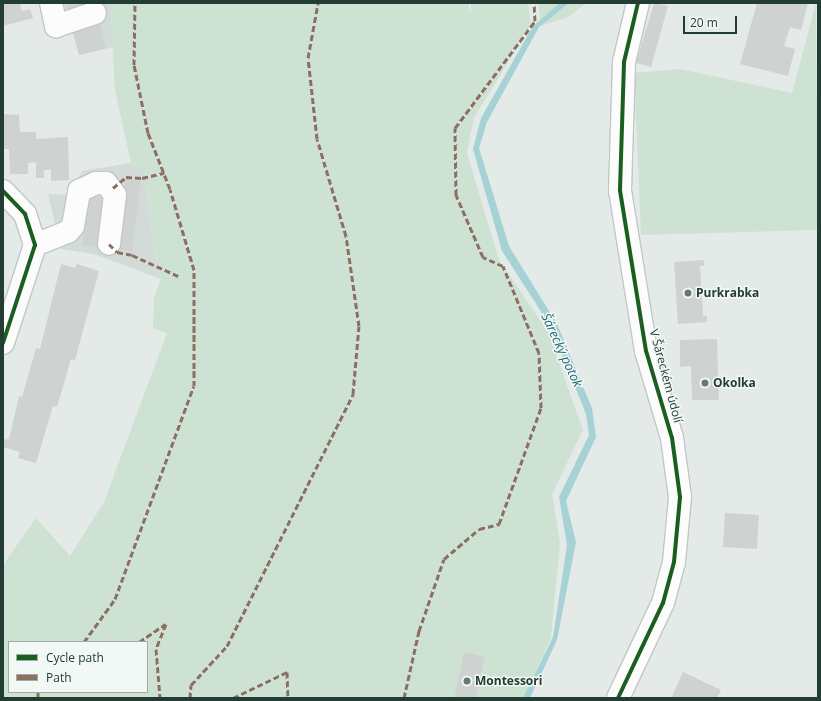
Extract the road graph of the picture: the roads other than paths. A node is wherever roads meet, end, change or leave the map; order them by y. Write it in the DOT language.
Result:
graph roads {
  1 [pos="50,3"];
  2 [pos="638,3"];
  3 [pos="95,13"];
  4 [pos="3,191"];
  5 [pos="109,244"];
  6 [pos="35,245"];
  7 [pos="3,343"];
  8 [pos="618,698"];
  1 -- 3 [label="street"];
  2 -- 8 [label="street, V Šáreckém údolí"];
  4 -- 6 [label="street"];
  5 -- 6 [label="street"];
  6 -- 7 [label="street"];
}
